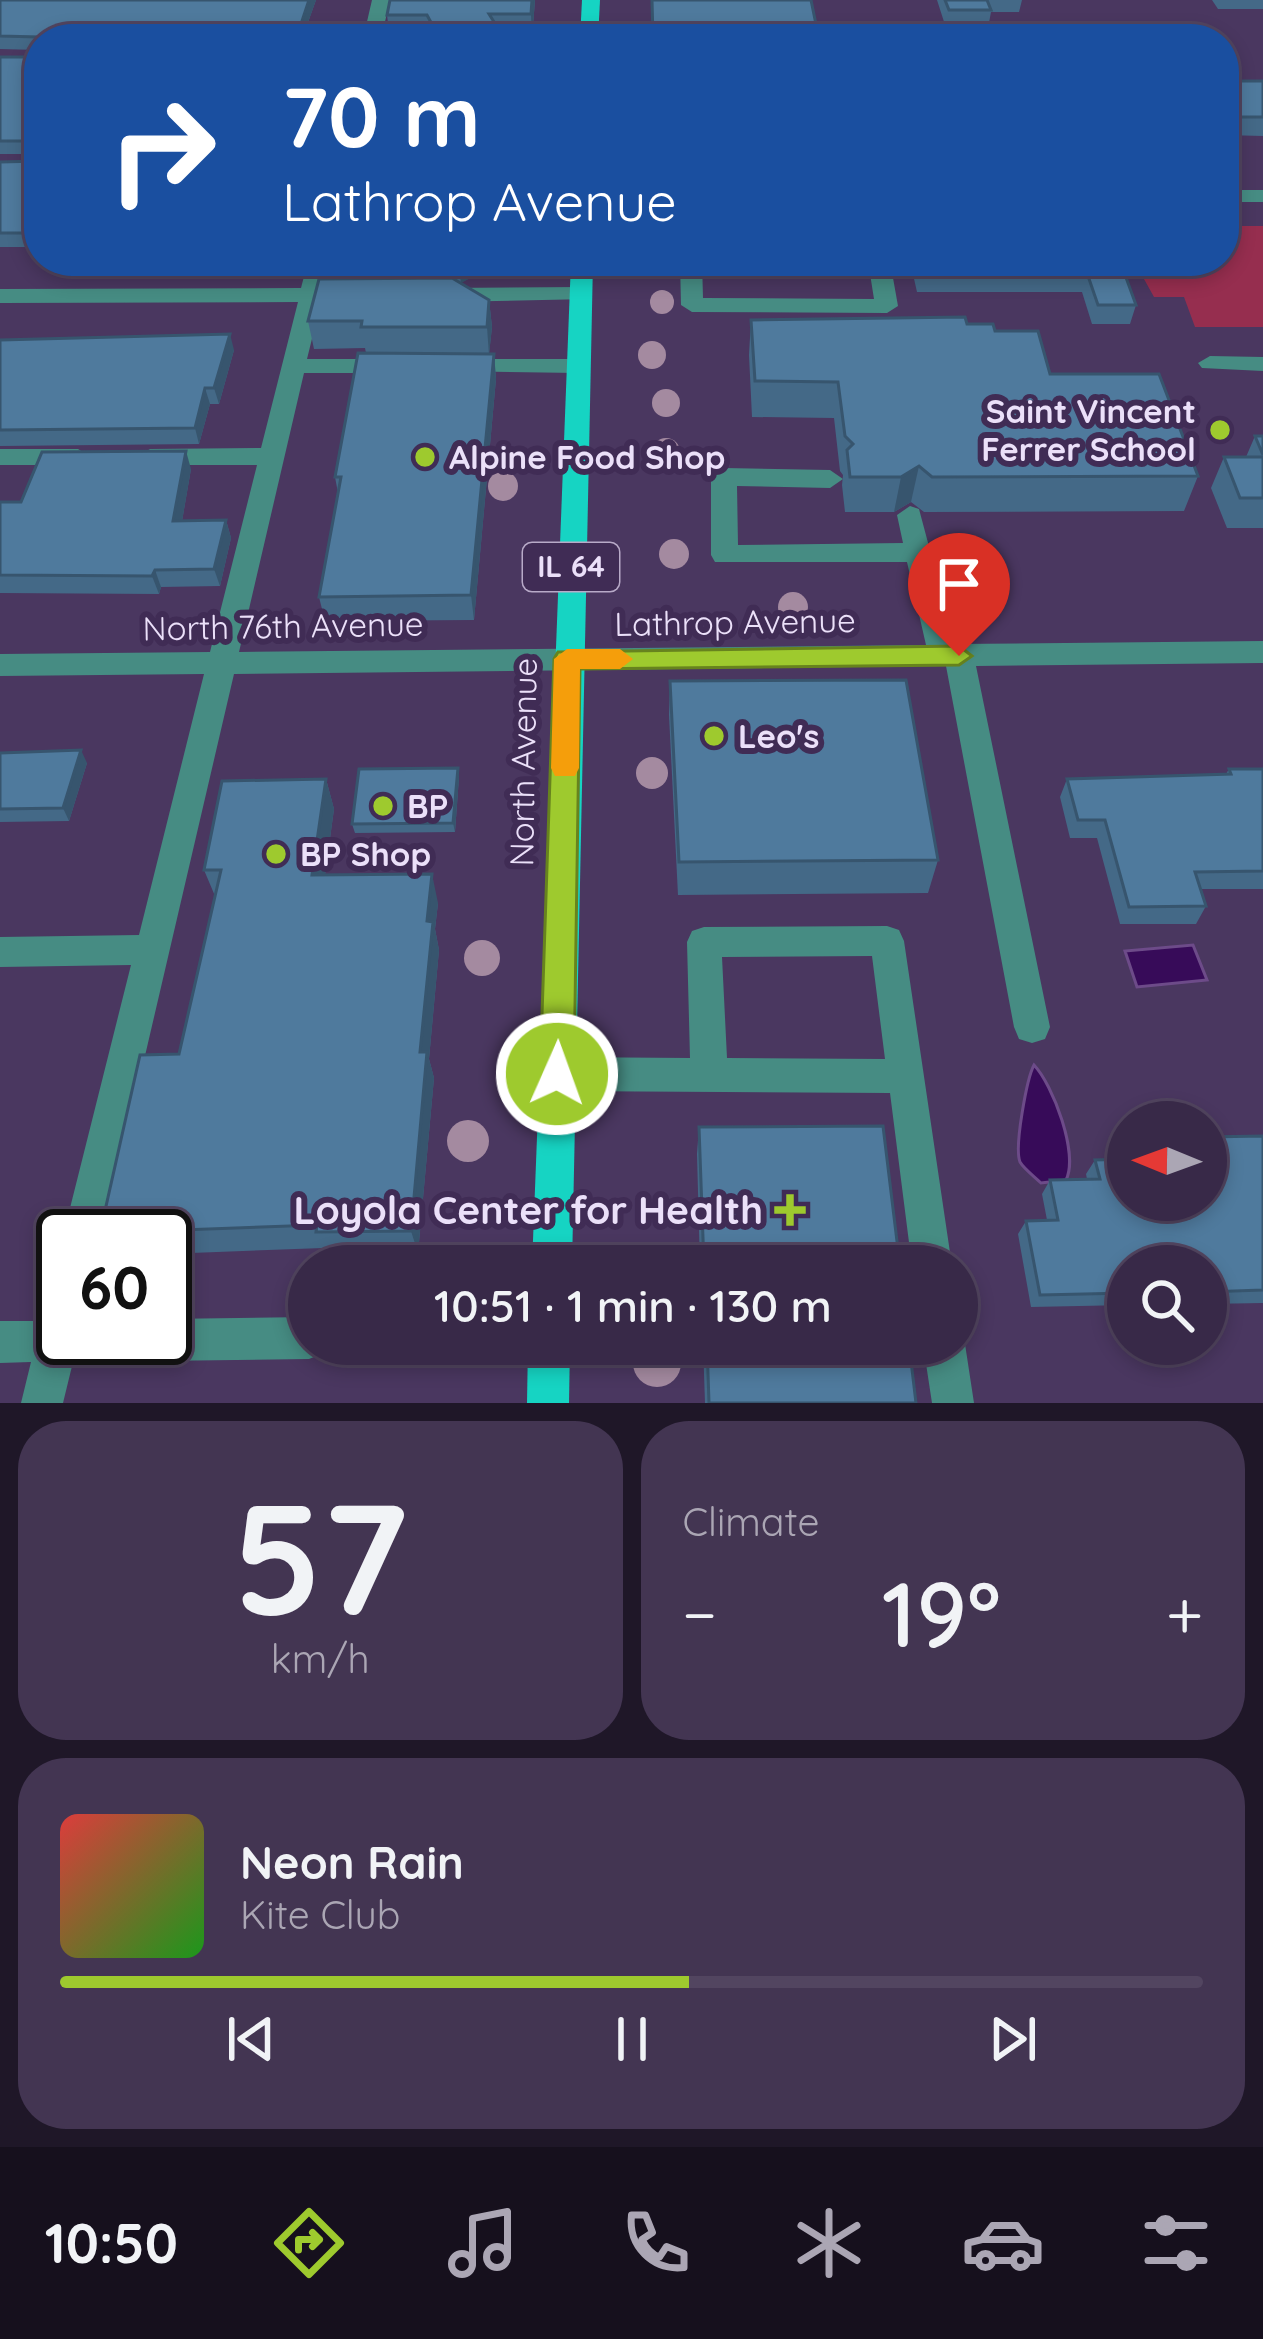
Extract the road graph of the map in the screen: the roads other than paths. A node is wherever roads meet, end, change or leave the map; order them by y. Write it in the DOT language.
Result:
graph roads {
  1 [pos="316,276"];
  2 [pos="582,276"];
  3 [pos="691,276"];
  4 [pos="882,276"];
  5 [pos="581,294"];
  6 [pos="312,295"];
  7 [pos="358,295"];
  8 [pos="426,295"];
  9 [pos="0,296"];
  10 [pos="1210,363"];
  11 [pos="1263,364"];
  12 [pos="578,366"];
  13 [pos="294,367"];
  14 [pos="271,456"];
  15 [pos="0,458"];
  16 [pos="830,479"];
  17 [pos="910,514"];
  18 [pos="919,552"];
  19 [pos="1263,652"];
  20 [pos="951,656"];
  21 [pos="567,659"];
  22 [pos="221,663"];
  23 [pos="0,665"];
  24 [pos="152,950"];
  25 [pos="0,952"];
  26 [pos="1032,1027"];
  27 [pos="557,1074"];
  28 [pos="709,1075"];
  29 [pos="904,1076"];
  30 [pos="90,1209"];
  31 [pos="553,1245"];
  32 [pos="929,1245"];
  33 [pos="36,1334"];
  34 [pos="192,1334"];
  35 [pos="288,1337"];
  36 [pos="0,1342"];
  37 [pos="51,1365"];
  38 [pos="549,1365"];
  39 [pos="947,1365"];
  40 [pos="42,1403"];
  41 [pos="548,1403"];
  42 [pos="953,1403"];
  1 -- 6 [label="street"];
  2 -- 5 [label="main road, North Avenue / IL 64"];
  3 -- 4 [label="street"];
  5 -- 8 [label="street"];
  5 -- 12 [label="main road, North Avenue / IL 64"];
  6 -- 7 [label="street"];
  6 -- 9 [label="street"];
  6 -- 13 [label="street"];
  10 -- 11 [label="street"];
  12 -- 13 [label="street"];
  12 -- 21 [label="main road, North Avenue / IL 64"];
  13 -- 14 [label="street"];
  14 -- 15 [label="street"];
  14 -- 22 [label="street"];
  16 -- 18 [label="street"];
  17 -- 18 [label="street"];
  18 -- 20 [label="street"];
  19 -- 20 [label="street, Lathrop Avenue"];
  20 -- 21 [label="street, Lathrop Avenue"];
  20 -- 26 [label="street"];
  21 -- 22 [label="street, North 76th Avenue"];
  21 -- 27 [label="main road, North Avenue / IL 64"];
  22 -- 23 [label="street, North 76th Avenue"];
  22 -- 24 [label="street"];
  24 -- 25 [label="street"];
  24 -- 30 [label="street"];
  27 -- 28 [label="street"];
  27 -- 31 [label="main road, North Avenue / IL 64"];
  28 -- 29 [label="street"];
  28 -- 29 [label="street"];
  29 -- 32 [label="street"];
  33 -- 36 [label="street"];
  34 -- 35 [label="street"];
  37 -- 40 [label="street"];
  38 -- 41 [label="main road"];
  39 -- 42 [label="street"];
}
